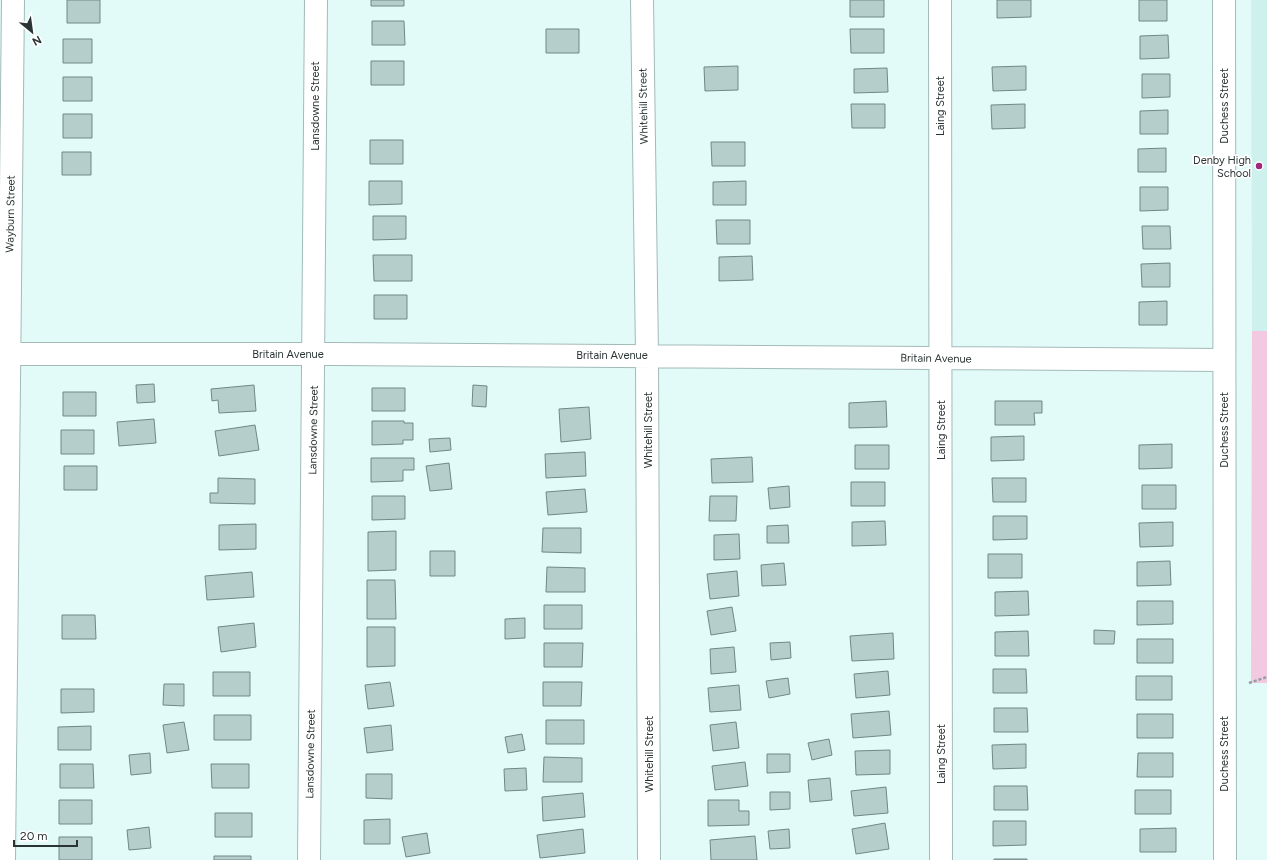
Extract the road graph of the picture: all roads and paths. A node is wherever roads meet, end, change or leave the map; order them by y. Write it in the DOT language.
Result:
graph roads {
  1 [pos="13,0"];
  2 [pos="316,0"];
  3 [pos="642,0"];
  4 [pos="940,0"];
  5 [pos="1224,0"];
  6 [pos="5,354"];
  7 [pos="314,354"];
  8 [pos="647,355"];
  9 [pos="940,358"];
  10 [pos="1224,360"];
  11 [pos="1267,677"];
  12 [pos="1249,684"];
  13 [pos="4,860"];
  14 [pos="309,860"];
  15 [pos="649,860"];
  16 [pos="941,860"];
  17 [pos="1225,860"];
  1 -- 6 [label="street, Wayburn Street"];
  2 -- 7 [label="street, Lansdowne Street"];
  3 -- 8 [label="street, Whitehill Street"];
  4 -- 9 [label="street, Laing Street"];
  5 -- 10 [label="street, Duchess Street"];
  6 -- 7 [label="street, Britain Avenue"];
  6 -- 13 [label="street, Wayburn Street"];
  7 -- 8 [label="street, Britain Avenue"];
  7 -- 14 [label="street, Lansdowne Street"];
  8 -- 9 [label="street, Britain Avenue"];
  8 -- 15 [label="street, Whitehill Street"];
  9 -- 10 [label="street, Britain Avenue"];
  9 -- 16 [label="street, Laing Street"];
  10 -- 17 [label="street, Duchess Street"];
  11 -- 12 [label="path"];
}
